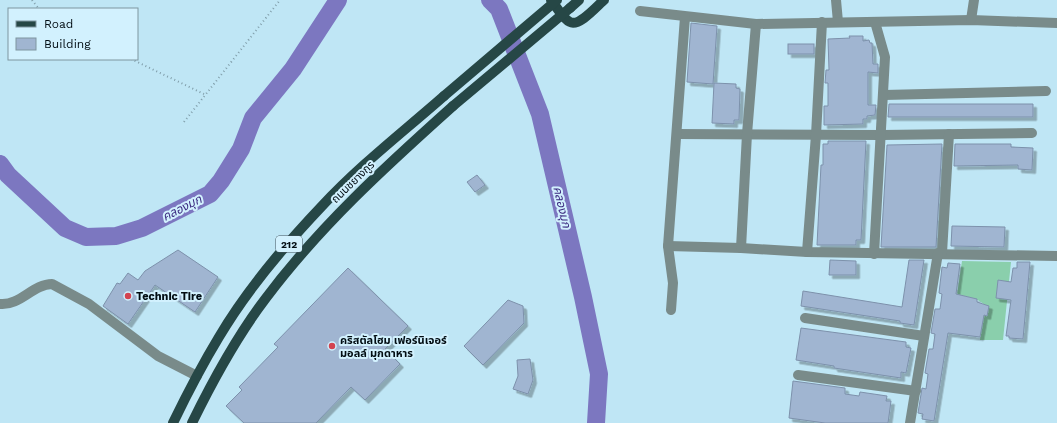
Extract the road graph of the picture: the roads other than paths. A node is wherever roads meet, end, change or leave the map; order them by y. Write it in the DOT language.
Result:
graph roads {
  1 [pos="552,0"];
  2 [pos="557,0"];
  3 [pos="579,0"];
  4 [pos="604,0"];
  5 [pos="836,0"];
  6 [pos="974,0"];
  7 [pos="640,11"];
  8 [pos="684,17"];
  9 [pos="971,20"];
  10 [pos="822,22"];
  11 [pos="838,22"];
  12 [pos="875,22"];
  13 [pos="1057,23"];
  14 [pos="756,24"];
  15 [pos="1046,91"];
  16 [pos="884,95"];
  17 [pos="1032,133"];
  18 [pos="677,134"];
  19 [pos="747,134"];
  20 [pos="949,134"];
  21 [pos="882,135"];
  22 [pos="816,136"];
  23 [pos="668,246"];
  24 [pos="741,248"];
  25 [pos="807,252"];
  26 [pos="940,253"];
  27 [pos="874,254"];
  28 [pos="1057,256"];
  29 [pos="0,304"];
  30 [pos="671,310"];
  31 [pos="805,318"];
  32 [pos="924,336"];
  33 [pos="798,375"];
  34 [pos="197,376"];
  35 [pos="916,391"];
  36 [pos="173,423"];
  37 [pos="192,423"];
  38 [pos="910,423"];
  1 -- 4 [label="main road"];
  2 -- 34 [label="main road, ถนนชยางกูร / 212, bridge"];
  3 -- 37 [label="main road, ถนนชยางกูร / 212, bridge"];
  5 -- 11 [label="street"];
  6 -- 9 [label="street"];
  7 -- 8 [label="street"];
  8 -- 14 [label="street"];
  8 -- 18 [label="street"];
  9 -- 12 [label="street"];
  9 -- 13 [label="street"];
  10 -- 11 [label="street"];
  10 -- 14 [label="street"];
  10 -- 22 [label="street"];
  11 -- 12 [label="street"];
  12 -- 16 [label="street"];
  14 -- 19 [label="street"];
  15 -- 16 [label="street"];
  16 -- 21 [label="street"];
  17 -- 20 [label="street"];
  18 -- 19 [label="street"];
  18 -- 23 [label="street"];
  19 -- 22 [label="street"];
  19 -- 24 [label="street"];
  20 -- 21 [label="street"];
  20 -- 26 [label="street"];
  21 -- 22 [label="street"];
  21 -- 27 [label="street"];
  22 -- 25 [label="street"];
  23 -- 24 [label="street"];
  23 -- 30 [label="street"];
  24 -- 25 [label="street"];
  25 -- 27 [label="street"];
  26 -- 27 [label="street"];
  26 -- 28 [label="street"];
  26 -- 32 [label="street"];
  29 -- 34 [label="street"];
  31 -- 32 [label="street"];
  32 -- 35 [label="street"];
  33 -- 35 [label="street"];
  34 -- 36 [label="main road, ถนนชยางกูร / 212"];
  35 -- 38 [label="street"];
}
